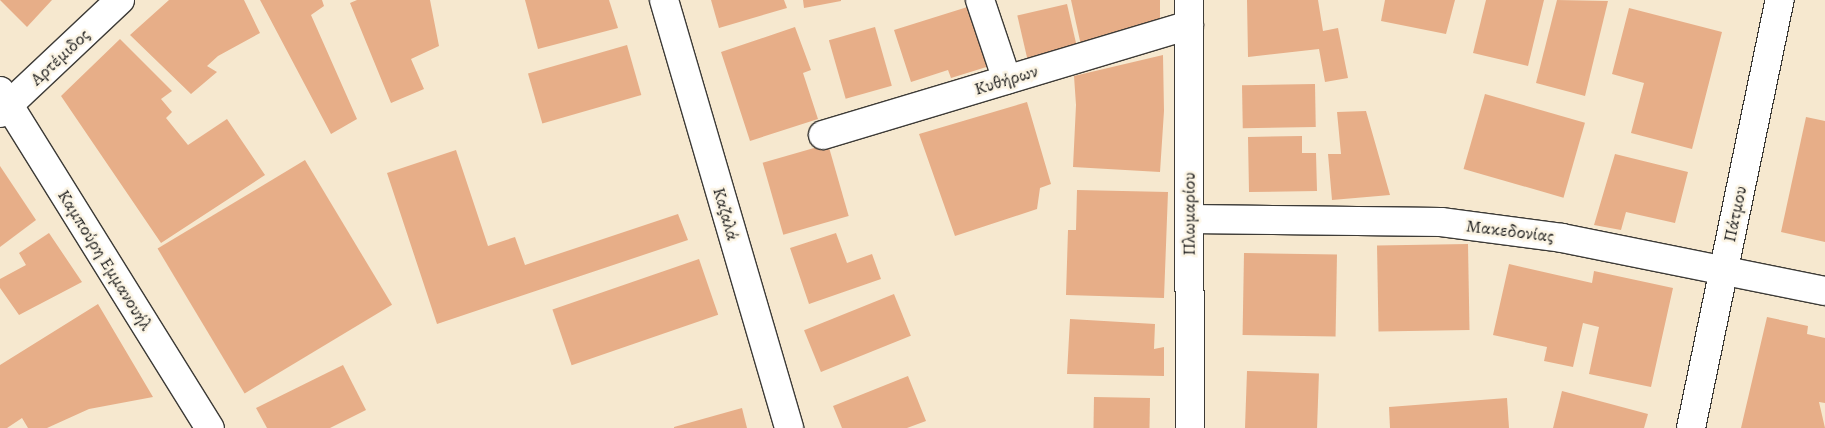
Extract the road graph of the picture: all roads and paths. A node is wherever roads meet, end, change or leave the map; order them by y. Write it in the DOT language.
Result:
graph roads {
  1 [pos="120,0"];
  2 [pos="664,0"];
  3 [pos="980,0"];
  4 [pos="1780,0"];
  5 [pos="1189,13"];
  6 [pos="1007,80"];
  7 [pos="3,103"];
  8 [pos="822,135"];
  9 [pos="1189,219"];
  10 [pos="1724,270"];
  11 [pos="1825,291"];
  12 [pos="210,428"];
  13 [pos="789,428"];
  14 [pos="1190,428"];
  15 [pos="1691,428"];
  1 -- 7 [label="street, Αρτέμιδος"];
  2 -- 13 [label="street, Καζαλά"];
  3 -- 6 [label="street"];
  4 -- 10 [label="street, Πάτμου"];
  5 -- 6 [label="street, Κυθήρων"];
  5 -- 9 [label="street, Πλωμαρίου"];
  6 -- 8 [label="street, Κυθήρων"];
  7 -- 12 [label="street, Καμπούρη Εμμανουήλ"];
  9 -- 10 [label="street, Μακεδονίας"];
  9 -- 14 [label="street, Πλωμαρίου"];
  10 -- 11 [label="street, Μακεδονίας"];
  10 -- 15 [label="street, Πάτμου"];
}
